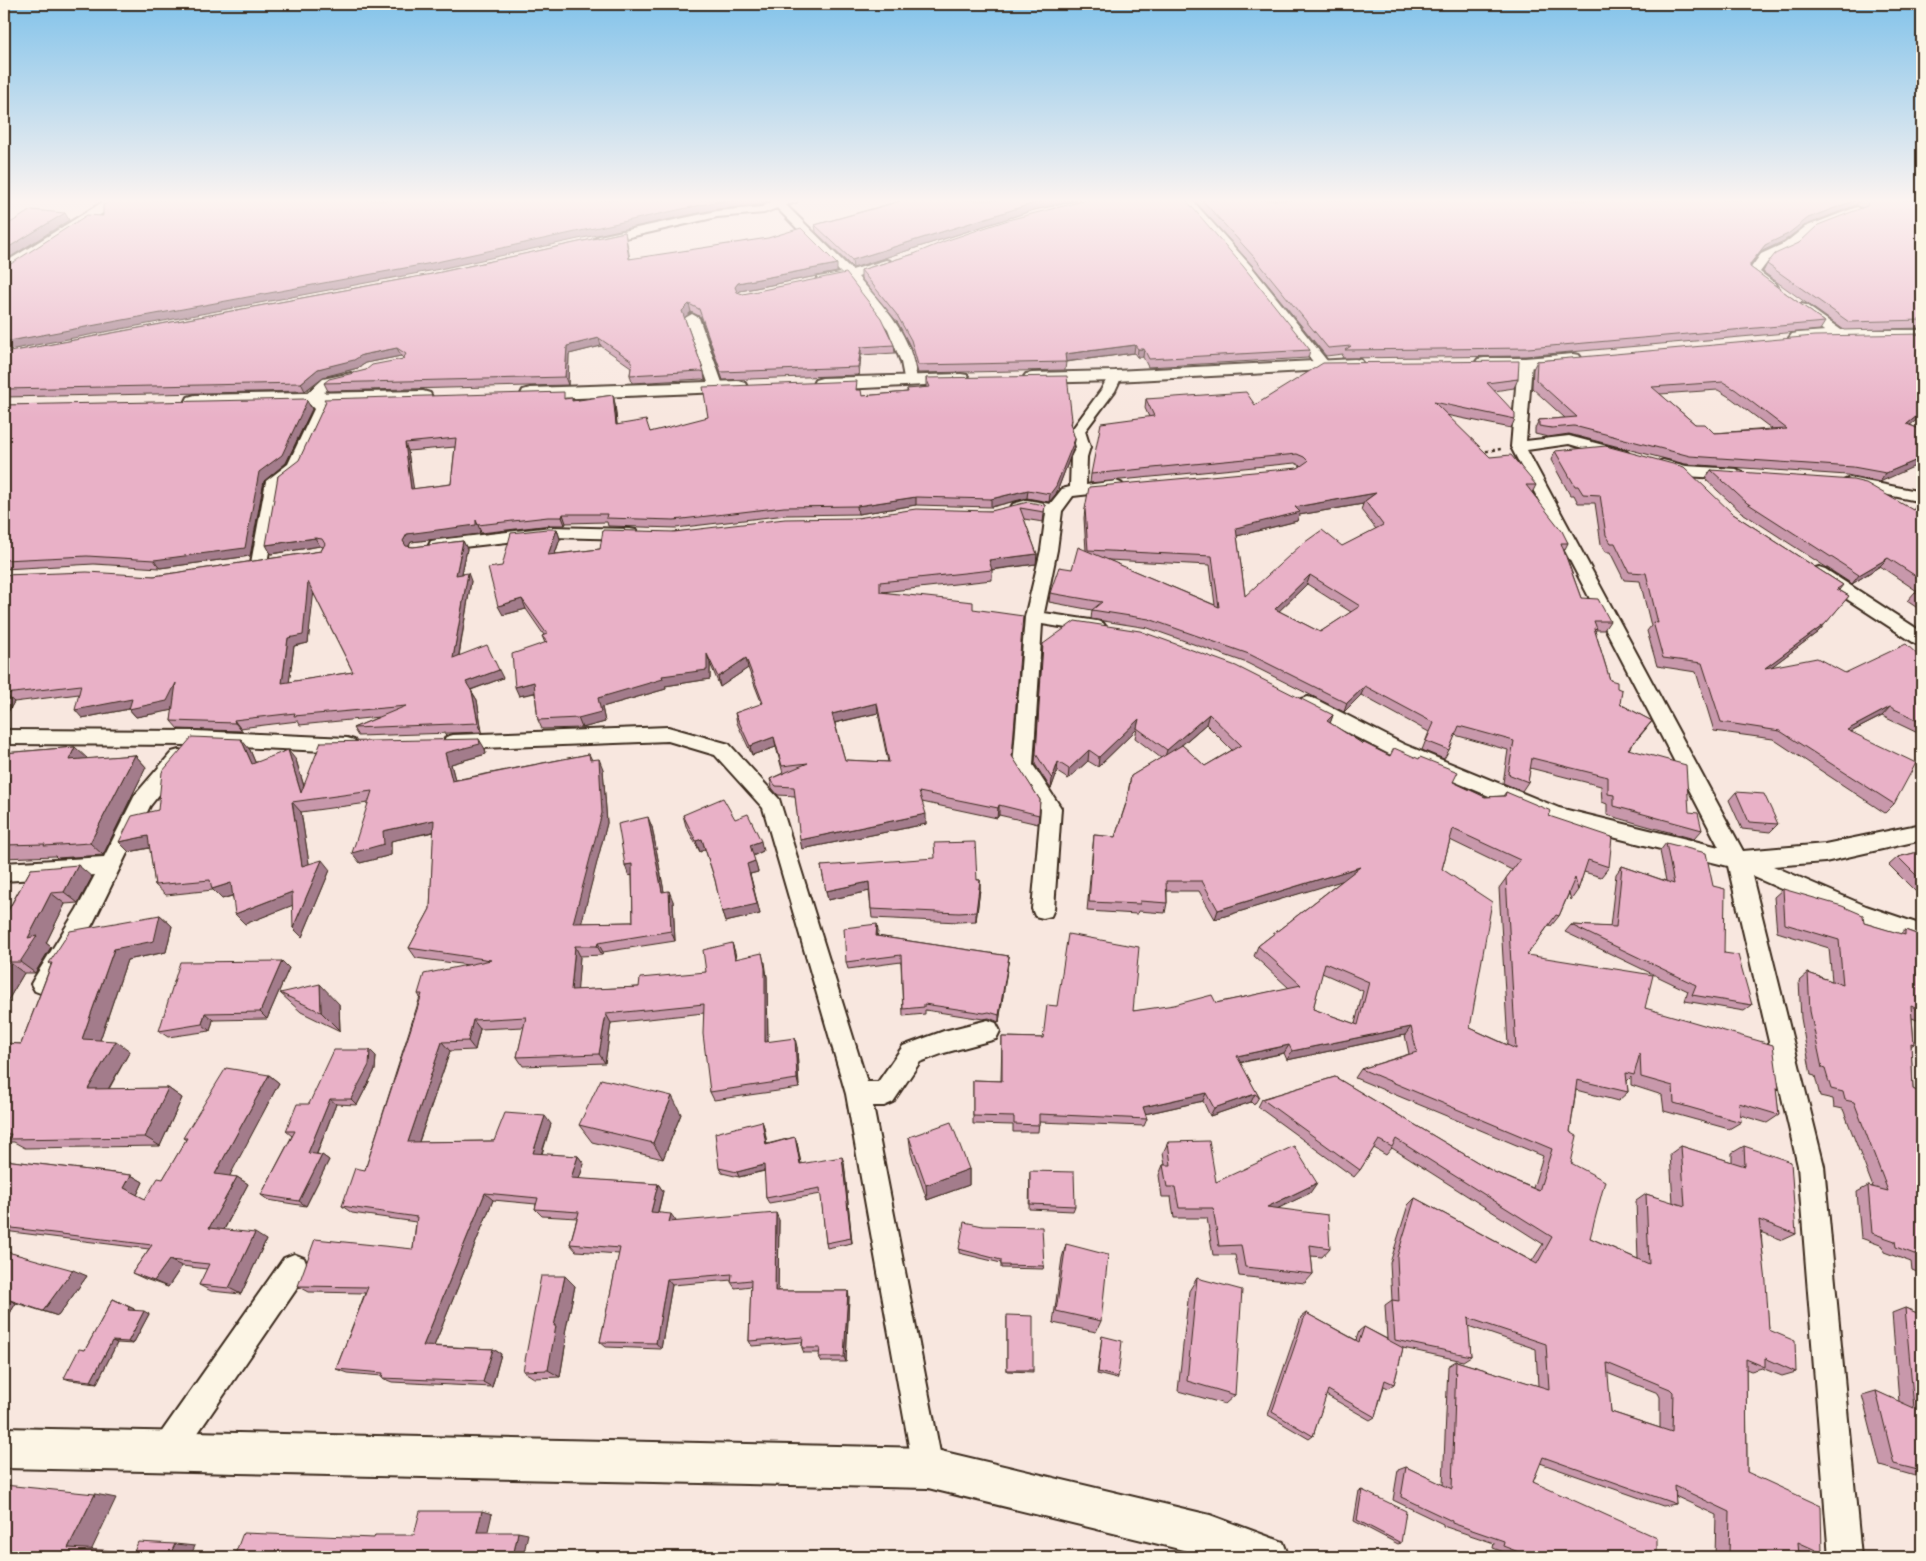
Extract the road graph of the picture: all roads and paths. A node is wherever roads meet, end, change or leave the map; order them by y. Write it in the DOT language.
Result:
graph roads {
  1 [pos="848,273"];
  2 [pos="857,273"];
  3 [pos="1250,273"];
  4 [pos="1753,273"];
  5 [pos="850,275"];
  6 [pos="812,281"];
  7 [pos="692,318"];
  8 [pos="1840,335"];
  9 [pos="1922,335"];
  10 [pos="1780,340"];
  11 [pos="1594,357"];
  12 [pos="1525,363"];
  13 [pos="1371,364"];
  14 [pos="1468,364"];
  15 [pos="1323,365"];
  16 [pos="364,373"];
  17 [pos="1115,376"];
  18 [pos="1018,378"];
  19 [pos="978,379"];
  20 [pos="910,380"];
  21 [pos="804,385"];
  22 [pos="756,386"];
  23 [pos="718,388"];
  24 [pos="512,395"];
  25 [pos="445,396"];
  26 [pos="311,398"];
  27 [pos="174,402"];
  28 [pos="1518,447"];
  29 [pos="1478,452"];
  30 [pos="1632,457"];
  31 [pos="1650,462"];
  32 [pos="1686,471"];
  33 [pos="1754,475"];
  34 [pos="1838,482"];
  35 [pos="1128,485"];
  36 [pos="1078,490"];
  37 [pos="1706,491"];
  38 [pos="1922,497"];
  39 [pos="1054,510"];
  40 [pos="1000,512"];
  41 [pos="647,534"];
  42 [pos="417,548"];
  43 [pos="276,560"];
  44 [pos="259,563"];
  45 [pos="1806,564"];
  46 [pos="240,565"];
  47 [pos="1034,618"];
  48 [pos="1112,630"];
  49 [pos="1922,640"];
  50 [pos="1290,695"];
  51 [pos="4,736"];
  52 [pos="195,738"];
  53 [pos="429,743"];
  54 [pos="370,744"];
  55 [pos="1922,832"];
  56 [pos="1737,860"];
  57 [pos="110,865"];
  58 [pos="4,872"];
  59 [pos="1043,909"];
  60 [pos="1922,935"];
  61 [pos="43,984"];
  62 [pos="988,1031"];
  63 [pos="858,1094"];
  64 [pos="294,1268"];
  65 [pos="4,1448"];
  66 [pos="167,1451"];
  67 [pos="928,1468"];
  68 [pos="1268,1557"];
  69 [pos="1845,1557"];
  1 -- 5 [label="street"];
  2 -- 5 [label="street"];
  3 -- 15 [label="street"];
  4 -- 8 [label="street"];
  5 -- 6 [label="street"];
  5 -- 20 [label="street"];
  7 -- 23 [label="street"];
  8 -- 9 [label="street"];
  8 -- 10 [label="street"];
  11 -- 12 [label="street"];
  12 -- 14 [label="street"];
  12 -- 28 [label="street"];
  13 -- 15 [label="street"];
  15 -- 17 [label="street"];
  16 -- 26 [label="street"];
  17 -- 18 [label="street"];
  17 -- 36 [label="street"];
  19 -- 20 [label="street"];
  20 -- 21 [label="street"];
  22 -- 23 [label="street"];
  23 -- 24 [label="street"];
  25 -- 26 [label="street"];
  26 -- 27 [label="street"];
  26 -- 44 [label="street"];
  28 -- 29 [label="path"];
  28 -- 30 [label="street"];
  28 -- 56 [label="street"];
  31 -- 32 [label="street"];
  32 -- 33 [label="street"];
  32 -- 37 [label="street"];
  34 -- 38 [label="street"];
  35 -- 36 [label="street"];
  36 -- 39 [label="street"];
  39 -- 40 [label="street"];
  39 -- 47 [label="street"];
  41 -- 42 [label="street"];
  43 -- 44 [label="street"];
  44 -- 46 [label="street"];
  45 -- 49 [label="street"];
  47 -- 48 [label="street"];
  47 -- 59 [label="street"];
  50 -- 56 [label="street"];
  51 -- 52 [label="street"];
  52 -- 54 [label="street"];
  52 -- 57 [label="street"];
  53 -- 63 [label="street"];
  55 -- 56 [label="street"];
  56 -- 60 [label="street"];
  56 -- 69 [label="street"];
  57 -- 58 [label="street"];
  57 -- 61 [label="street"];
  62 -- 63 [label="street"];
  63 -- 67 [label="street"];
  64 -- 66 [label="street"];
  65 -- 66 [label="street"];
  66 -- 67 [label="street"];
  67 -- 68 [label="street"];
}
